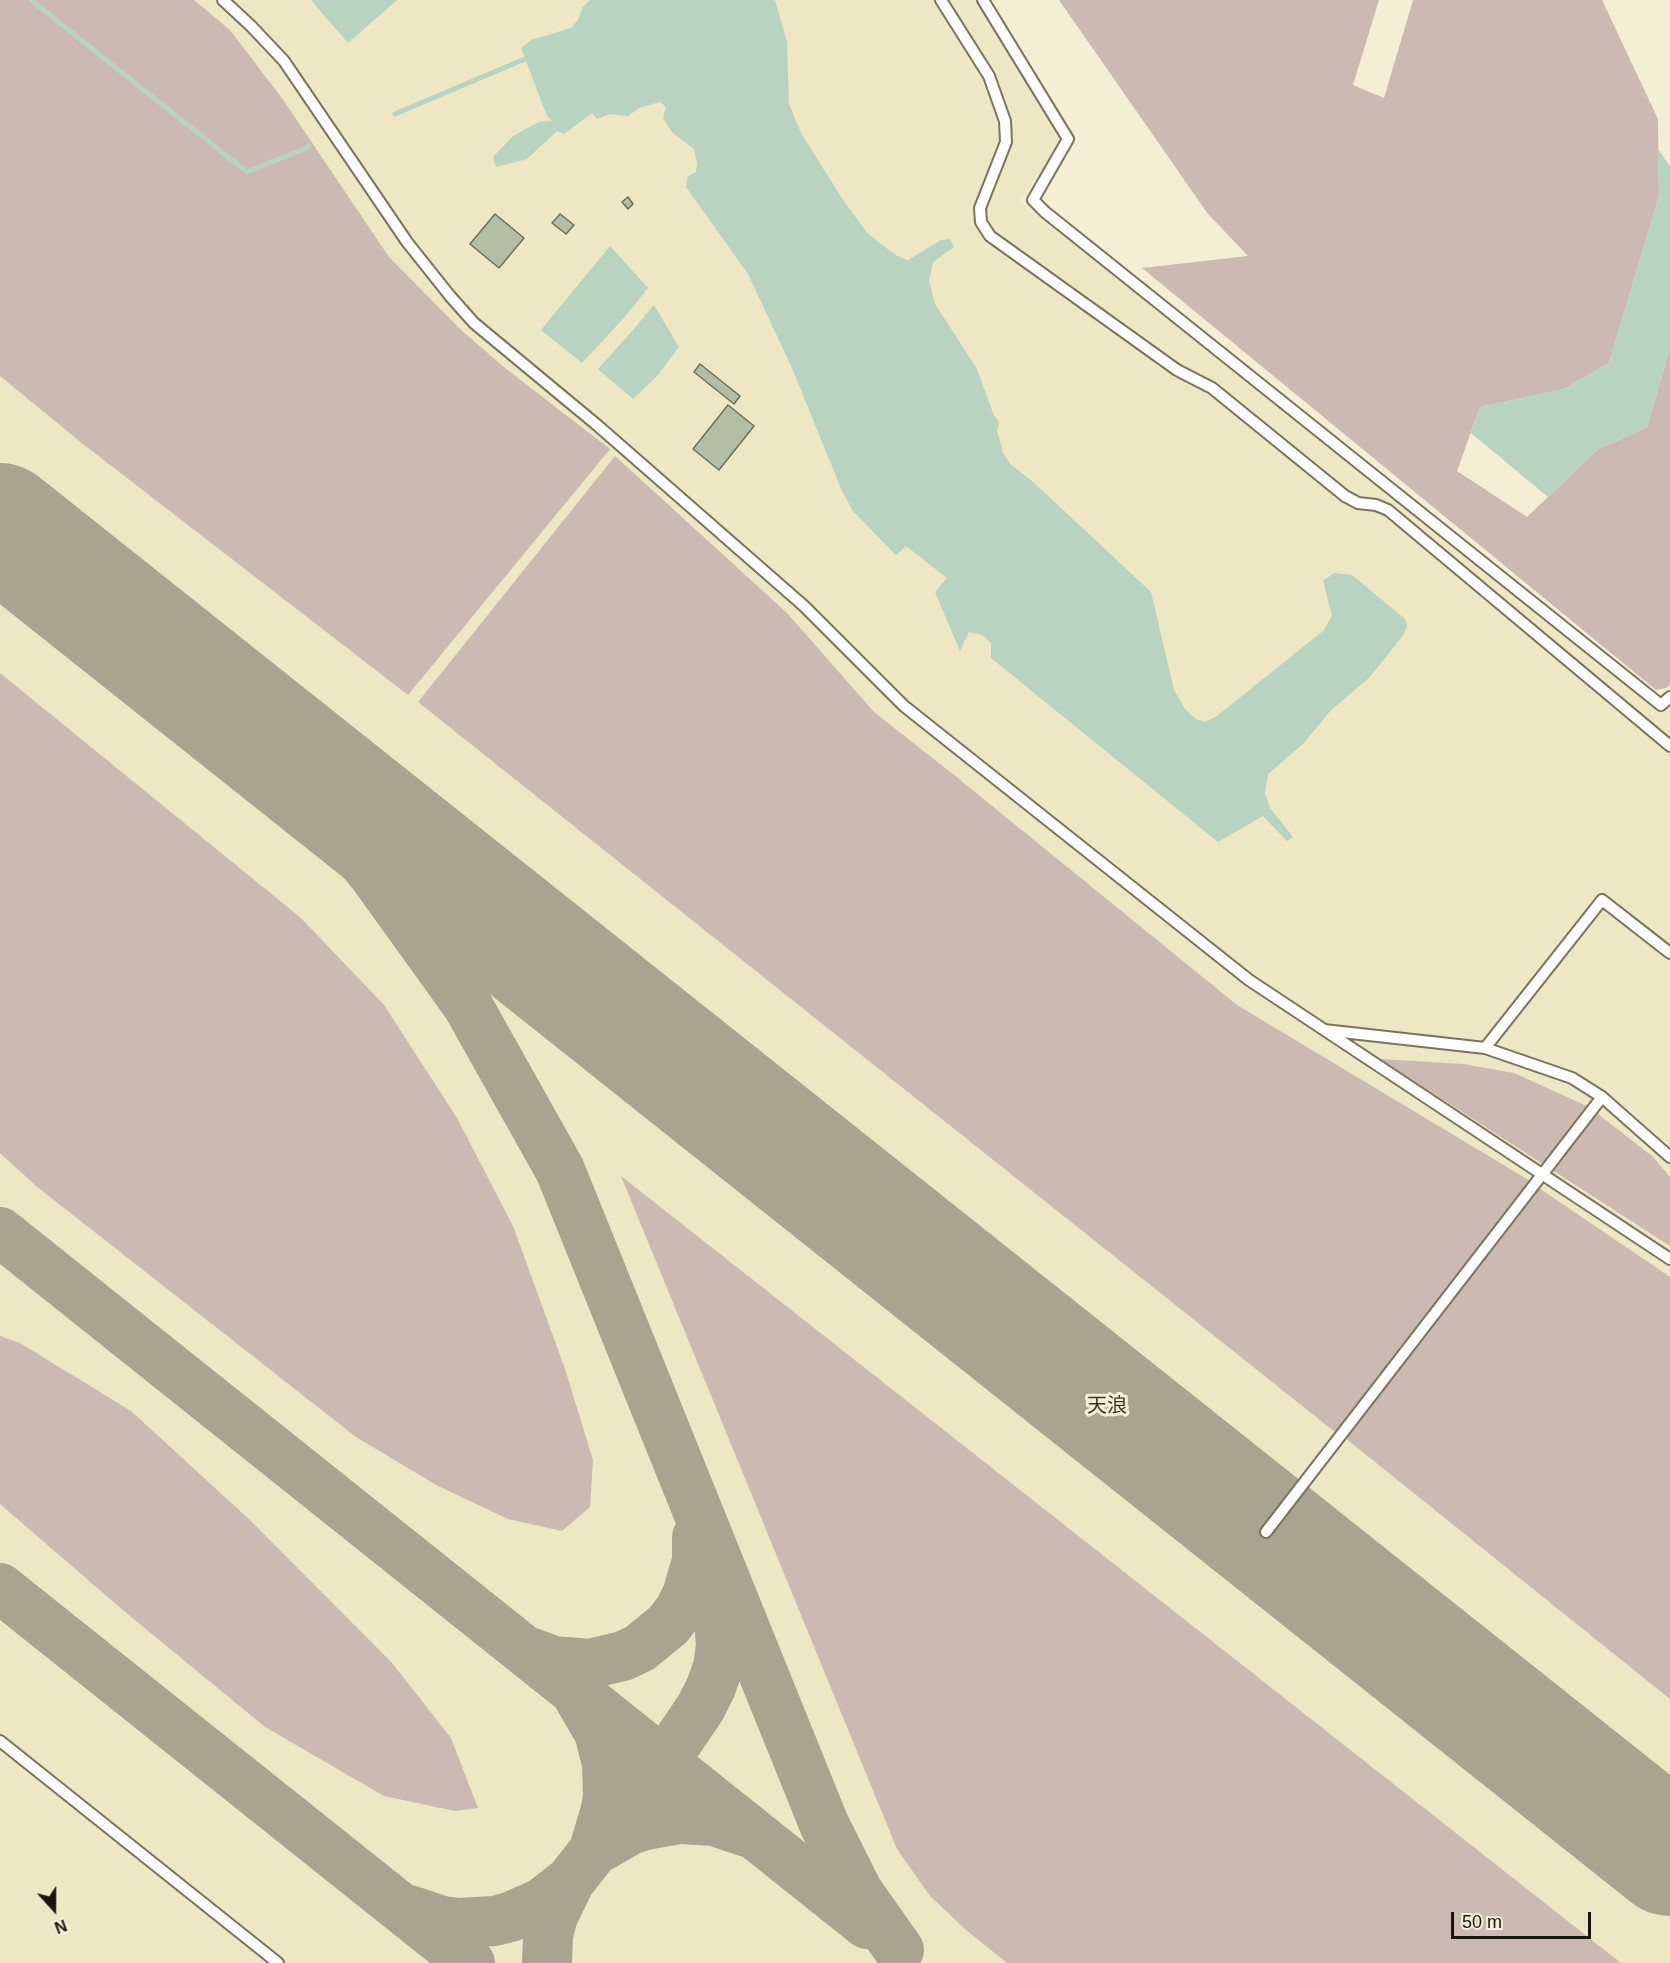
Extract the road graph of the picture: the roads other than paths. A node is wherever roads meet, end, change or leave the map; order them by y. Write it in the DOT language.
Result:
graph roads {
  1 [pos="223,0"];
  2 [pos="941,0"];
  3 [pos="983,0"];
  4 [pos="1670,697"];
  5 [pos="1670,746"];
  6 [pos="1670,953"];
  7 [pos="1320,1029"];
  8 [pos="1485,1048"];
  9 [pos="1602,1097"];
  10 [pos="1670,1157"];
  11 [pos="1542,1175"];
  12 [pos="1670,1259"];
  13 [pos="1266,1532"];
  14 [pos="0,1741"];
  15 [pos="278,1963"];
  1 -- 7 [label="lane"];
  2 -- 5 [label="lane"];
  3 -- 4 [label="lane"];
  6 -- 8 [label="lane"];
  7 -- 8 [label="lane"];
  7 -- 11 [label="lane"];
  8 -- 9 [label="lane"];
  9 -- 10 [label="lane"];
  9 -- 11 [label="lane"];
  11 -- 12 [label="lane"];
  11 -- 13 [label="lane"];
  14 -- 15 [label="lane"];
}
